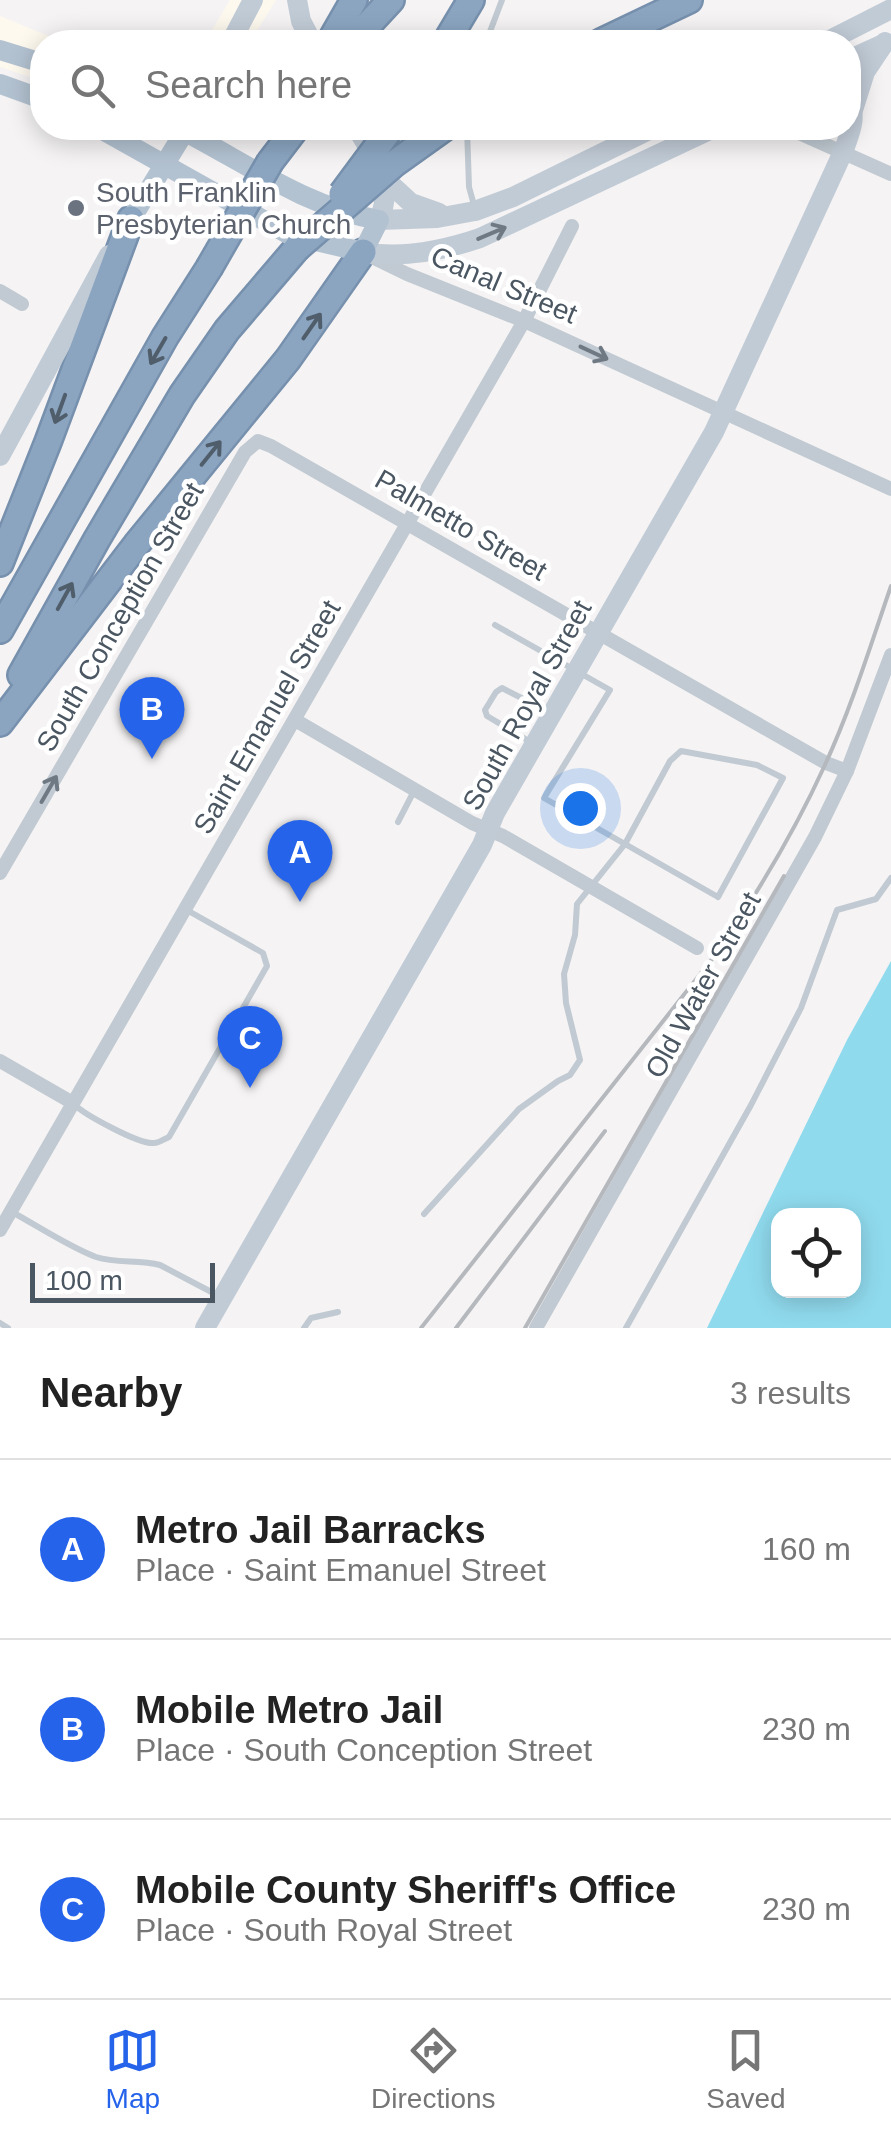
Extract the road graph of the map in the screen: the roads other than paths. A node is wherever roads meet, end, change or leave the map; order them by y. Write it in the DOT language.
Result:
graph roads {
  1 [pos="253,0"];
  2 [pos="297,0"];
  3 [pos="391,0"];
  4 [pos="472,0"];
  5 [pos="502,0"];
  6 [pos="689,0"];
  7 [pos="891,9"];
  8 [pos="355,20"];
  9 [pos="237,30"];
  10 [pos="305,30"];
  11 [pos="453,30"];
  12 [pos="491,30"];
  13 [pos="626,30"];
  14 [pos="850,30"];
  15 [pos="888,41"];
  16 [pos="0,50"];
  17 [pos="861,54"];
  18 [pos="30,59"];
  19 [pos="861,80"];
  20 [pos="0,84"];
  21 [pos="30,95"];
  22 [pos="121,140"];
  23 [pos="177,140"];
  24 [pos="203,140"];
  25 [pos="279,140"];
  26 [pos="287,140"];
  27 [pos="363,140"];
  28 [pos="382,140"];
  29 [pos="428,140"];
  30 [pos="467,140"];
  31 [pos="628,140"];
  32 [pos="688,140"];
  33 [pos="816,140"];
  34 [pos="848,140"];
  35 [pos="843,152"];
  36 [pos="270,162"];
  37 [pos="164,164"];
  38 [pos="891,174"];
  39 [pos="384,179"];
  40 [pos="475,211"];
  41 [pos="450,217"];
  42 [pos="131,220"];
  43 [pos="379,220"];
  44 [pos="572,226"];
  45 [pos="298,248"];
  46 [pos="363,252"];
  47 [pos="0,291"];
  48 [pos="22,304"];
  49 [pos="524,322"];
  50 [pos="723,413"];
  51 [pos="258,441"];
  52 [pos="0,456"];
  53 [pos="891,488"];
  54 [pos="407,524"];
  55 [pos="0,562"];
  56 [pos="495,625"];
  57 [pos="0,630"];
  58 [pos="599,634"];
  59 [pos="891,655"];
  60 [pos="578,671"];
  61 [pos="0,712"];
  62 [pos="552,714"];
  63 [pos="294,720"];
  64 [pos="0,723"];
  65 [pos="535,744"];
  66 [pos="847,771"];
  67 [pos="415,790"];
  68 [pos="398,822"];
  69 [pos="488,829"];
  70 [pos="625,844"];
  71 [pos="0,873"];
  72 [pos="891,878"];
  73 [pos="590,886"];
  74 [pos="185,909"];
  75 [pos="697,948"];
  76 [pos="0,1061"];
  77 [pos="73,1103"];
  78 [pos="10,1211"];
  79 [pos="424,1214"];
  80 [pos="0,1230"];
  81 [pos="222,1298"];
  82 [pos="338,1312"];
  83 [pos="0,1324"];
  84 [pos="8,1328"];
  85 [pos="205,1328"];
  86 [pos="304,1328"];
  87 [pos="536,1328"];
  88 [pos="626,1328"];
  1 -- 9 [label="street"];
  2 -- 10 [label="street"];
  3 -- 8 [label="highway"];
  4 -- 11 [label="highway"];
  5 -- 12 [label="lane"];
  6 -- 13 [label="highway"];
  7 -- 14 [label="street"];
  15 -- 17 [label="street"];
  15 -- 19 [label="street, South Royal Street"];
  16 -- 18 [label="main road"];
  20 -- 21 [label="main road"];
  22 -- 37 [label="main road, Canal Street"];
  23 -- 37 [label="main road"];
  24 -- 43 [label="main road"];
  25 -- 36 [label="highway"];
  26 -- 36 [label="highway"];
  27 -- 39 [label="street"];
  28 -- 45 [label="highway, bridge"];
  29 -- 45 [label="highway, bridge"];
  30 -- 40 [label="lane"];
  31 -- 40 [label="street"];
  46 -- 32 [label="street, one-way"];
  33 -- 35 [label="street"];
  34 -- 35 [label="street, South Royal Street"];
  35 -- 38 [label="street"];
  35 -- 50 [label="street, South Royal Street"];
  36 -- 57 [label="highway, one-way, bridge"];
  37 -- 42 [label="main road"];
  37 -- 46 [label="main road, Canal Street"];
  39 -- 41 [label="street"];
  39 -- 43 [label="street"];
  40 -- 41 [label="street"];
  41 -- 43 [label="street"];
  42 -- 52 [label="street"];
  42 -- 55 [label="highway, one-way"];
  43 -- 46 [label="main road"];
  44 -- 49 [label="street, Saint Emanuel Street"];
  61 -- 45 [label="highway, one-way"];
  46 -- 49 [label="street, Canal Street"];
  64 -- 46 [label="highway, one-way"];
  47 -- 48 [label="street"];
  49 -- 50 [label="street, Canal Street, one-way"];
  49 -- 54 [label="street, Saint Emanuel Street"];
  50 -- 53 [label="street, Canal Street"];
  50 -- 58 [label="street, South Royal Street"];
  51 -- 54 [label="street, Palmetto Street"];
  71 -- 51 [label="street, South Conception Street, one-way"];
  54 -- 58 [label="street, Palmetto Street"];
  54 -- 63 [label="street, Saint Emanuel Street"];
  56 -- 60 [label="lane"];
  58 -- 60 [label="street, South Royal Street"];
  58 -- 66 [label="street, Palmetto Street"];
  59 -- 66 [label="street, Old Water Street"];
  60 -- 62 [label="street, South Royal Street"];
  60 -- 70 [label="lane"];
  62 -- 65 [label="street, South Royal Street"];
  62 -- 65 [label="lane"];
  63 -- 67 [label="street"];
  63 -- 74 [label="street, Saint Emanuel Street"];
  65 -- 69 [label="street, South Royal Street"];
  66 -- 87 [label="street, Old Water Street"];
  67 -- 68 [label="lane"];
  67 -- 69 [label="street"];
  69 -- 73 [label="street"];
  69 -- 81 [label="street, South Royal Street"];
  70 -- 70 [label="lane"];
  70 -- 73 [label="lane"];
  72 -- 88 [label="lane"];
  73 -- 75 [label="street"];
  73 -- 79 [label="lane"];
  74 -- 77 [label="street, Saint Emanuel Street"];
  74 -- 77 [label="lane"];
  76 -- 77 [label="street"];
  77 -- 78 [label="street, Saint Emanuel Street"];
  78 -- 80 [label="street, Saint Emanuel Street"];
  78 -- 81 [label="lane"];
  81 -- 85 [label="street, South Royal Street"];
  82 -- 86 [label="lane"];
  83 -- 84 [label="lane"];
}
